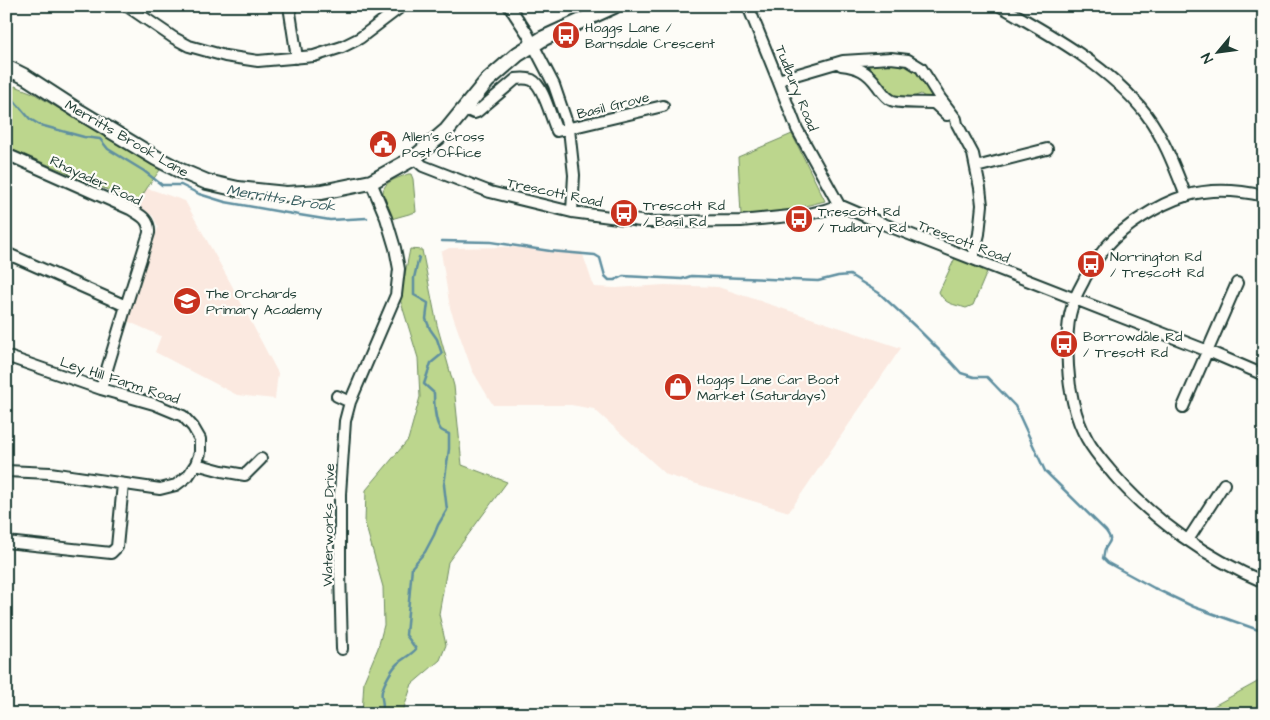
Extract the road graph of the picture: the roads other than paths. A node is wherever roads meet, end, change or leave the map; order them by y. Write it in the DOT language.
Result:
graph roads {
  1 [pos="127,6"];
  2 [pos="289,6"];
  3 [pos="402,6"];
  4 [pos="509,6"];
  5 [pos="614,6"];
  6 [pos="748,6"];
  7 [pos="1008,8"];
  8 [pos="533,44"];
  9 [pos="297,58"];
  10 [pos="833,64"];
  11 [pos="8,70"];
  12 [pos="778,80"];
  13 [pos="663,106"];
  14 [pos="465,109"];
  15 [pos="957,124"];
  16 [pos="569,129"];
  17 [pos="1047,149"];
  18 [pos="6,154"];
  19 [pos="414,158"];
  20 [pos="976,167"];
  21 [pos="371,182"];
  22 [pos="1186,196"];
  23 [pos="1264,196"];
  24 [pos="839,205"];
  25 [pos="572,212"];
  26 [pos="6,253"];
  27 [pos="972,258"];
  28 [pos="1237,283"];
  29 [pos="1075,298"];
  30 [pos="126,306"];
  31 [pos="1208,351"];
  32 [pos="6,356"];
  33 [pos="1264,375"];
  34 [pos="101,389"];
  35 [pos="337,396"];
  36 [pos="350,402"];
  37 [pos="1183,408"];
  38 [pos="261,459"];
  39 [pos="196,464"];
  40 [pos="6,472"];
  41 [pos="123,484"];
  42 [pos="1224,484"];
  43 [pos="1188,540"];
  44 [pos="6,542"];
  45 [pos="1264,582"];
  46 [pos="342,649"];
  1 -- 9 [label="street"];
  2 -- 9 [label="street"];
  3 -- 9 [label="street"];
  4 -- 8 [label="street"];
  5 -- 8 [label="street, Merritts Brook Lane"];
  6 -- 12 [label="street, Tudbury Road"];
  7 -- 22 [label="street"];
  8 -- 14 [label="street, Merritts Brook Lane"];
  8 -- 16 [label="street"];
  10 -- 12 [label="street"];
  10 -- 15 [label="street"];
  10 -- 15 [label="street"];
  11 -- 21 [label="street, Merritts Brook Lane"];
  12 -- 24 [label="street, Tudbury Road"];
  13 -- 16 [label="street, Basil Grove"];
  14 -- 16 [label="street"];
  14 -- 19 [label="street, Merritts Brook Lane"];
  15 -- 20 [label="street"];
  16 -- 25 [label="street"];
  17 -- 20 [label="street"];
  18 -- 30 [label="street, Rhayader Road"];
  19 -- 21 [label="street, Merritts Brook Lane"];
  19 -- 25 [label="street, Trescott Road"];
  20 -- 27 [label="street"];
  21 -- 36 [label="street, Waterworks Drive"];
  22 -- 23 [label="street"];
  22 -- 29 [label="street"];
  24 -- 25 [label="street, Trescott Road"];
  24 -- 27 [label="street, Trescott Road"];
  26 -- 30 [label="street"];
  27 -- 29 [label="street, Trescott Road"];
  28 -- 31 [label="street"];
  29 -- 31 [label="street, Trescott Road"];
  29 -- 43 [label="street"];
  30 -- 34 [label="street"];
  31 -- 33 [label="street, Trescott Road"];
  31 -- 37 [label="street"];
  32 -- 34 [label="street, Ley Hill Farm Road"];
  34 -- 39 [label="street, Ley Hill Farm Road"];
  35 -- 36 [label="street"];
  36 -- 46 [label="street, Waterworks Drive"];
  38 -- 39 [label="street"];
  39 -- 41 [label="street"];
  40 -- 41 [label="street"];
  41 -- 44 [label="street"];
  42 -- 43 [label="street"];
  43 -- 45 [label="street"];
}
